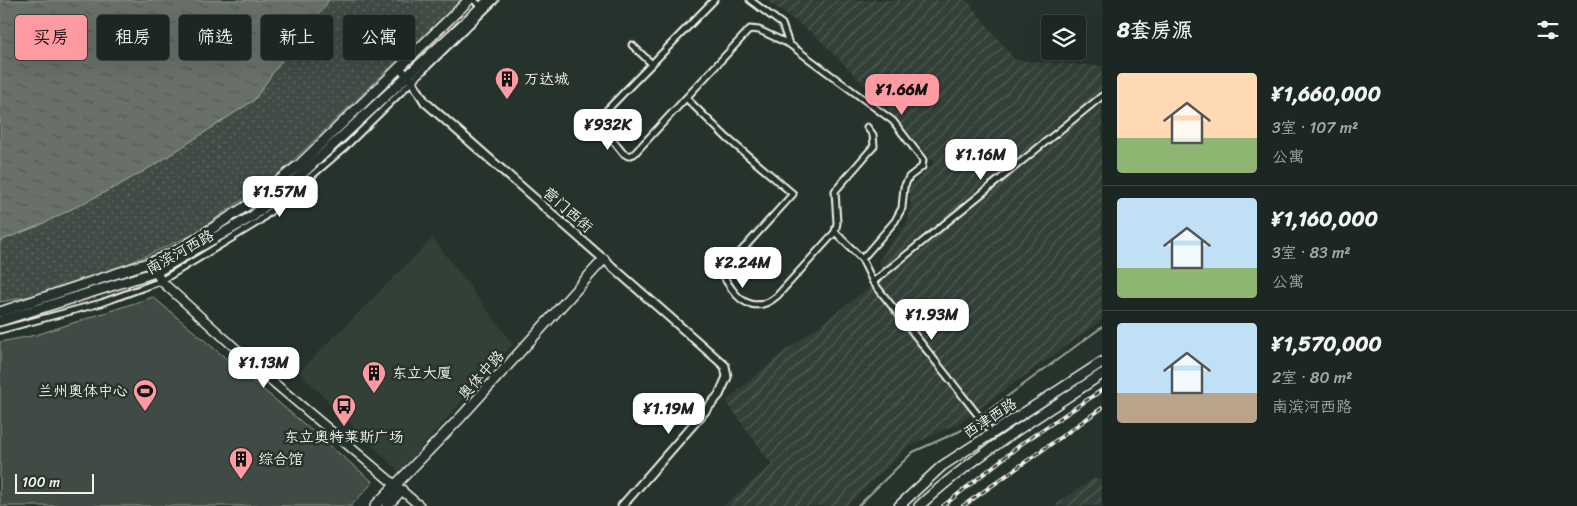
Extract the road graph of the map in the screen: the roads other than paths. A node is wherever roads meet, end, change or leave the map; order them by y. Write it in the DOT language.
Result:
graph roads {
  1 [pos="469,0"];
  2 [pos="474,0"];
  3 [pos="489,0"];
  4 [pos="495,0"];
  5 [pos="714,0"];
  6 [pos="750,0"];
  7 [pos="483,9"];
  8 [pos="790,44"];
  9 [pos="632,45"];
  10 [pos="652,64"];
  11 [pos="406,74"];
  12 [pos="1102,96"];
  13 [pos="686,98"];
  14 [pos="866,127"];
  15 [pos="835,232"];
  16 [pos="604,259"];
  17 [pos="862,259"];
  18 [pos="154,261"];
  19 [pos="156,272"];
  20 [pos="161,282"];
  21 [pos="873,282"];
  22 [pos="0,312"];
  23 [pos="0,321"];
  24 [pos="0,330"];
  25 [pos="1102,362"];
  26 [pos="1102,374"];
  27 [pos="992,433"];
  28 [pos="399,487"];
  29 [pos="375,506"];
  30 [pos="387,506"];
  31 [pos="420,506"];
  32 [pos="622,506"];
  33 [pos="899,506"];
  34 [pos="919,506"];
  1 -- 11 [label="main road, 南滨河西路"];
  2 -- 7 [label="street"];
  3 -- 7 [label="main road, 南滨河西路"];
  4 -- 7 [label="street, 南滨河西路"];
  5 -- 10 [label="street"];
  6 -- 8 [label="street"];
  7 -- 11 [label="main road, 南滨河西路"];
  8 -- 13 [label="street"];
  8 -- 17 [label="street"];
  9 -- 10 [label="street"];
  10 -- 13 [label="street"];
  11 -- 16 [label="street, 营门西街"];
  11 -- 18 [label="main road, 南滨河西路"];
  11 -- 19 [label="main road, 南滨河西路"];
  11 -- 20 [label="street, 南滨河西路"];
  12 -- 21 [label="street"];
  13 -- 15 [label="street"];
  14 -- 15 [label="street"];
  15 -- 17 [label="street"];
  16 -- 28 [label="main road, 奥体中路"];
  16 -- 32 [label="street, 营门西街"];
  17 -- 21 [label="street"];
  18 -- 19 [label="main road"];
  18 -- 22 [label="main road, 南滨河西路"];
  19 -- 20 [label="main road"];
  19 -- 23 [label="main road, 南滨河西路"];
  20 -- 24 [label="street, 南滨河西路"];
  20 -- 28 [label="main road"];
  21 -- 27 [label="street"];
  25 -- 27 [label="main road, 西津西路"];
  26 -- 34 [label="main road, 西津西路"];
  27 -- 33 [label="main road, 西津西路"];
  28 -- 29 [label="main road, 奥体中路"];
  28 -- 30 [label="main road, 奥体中路"];
  28 -- 31 [label="main road"];
}
